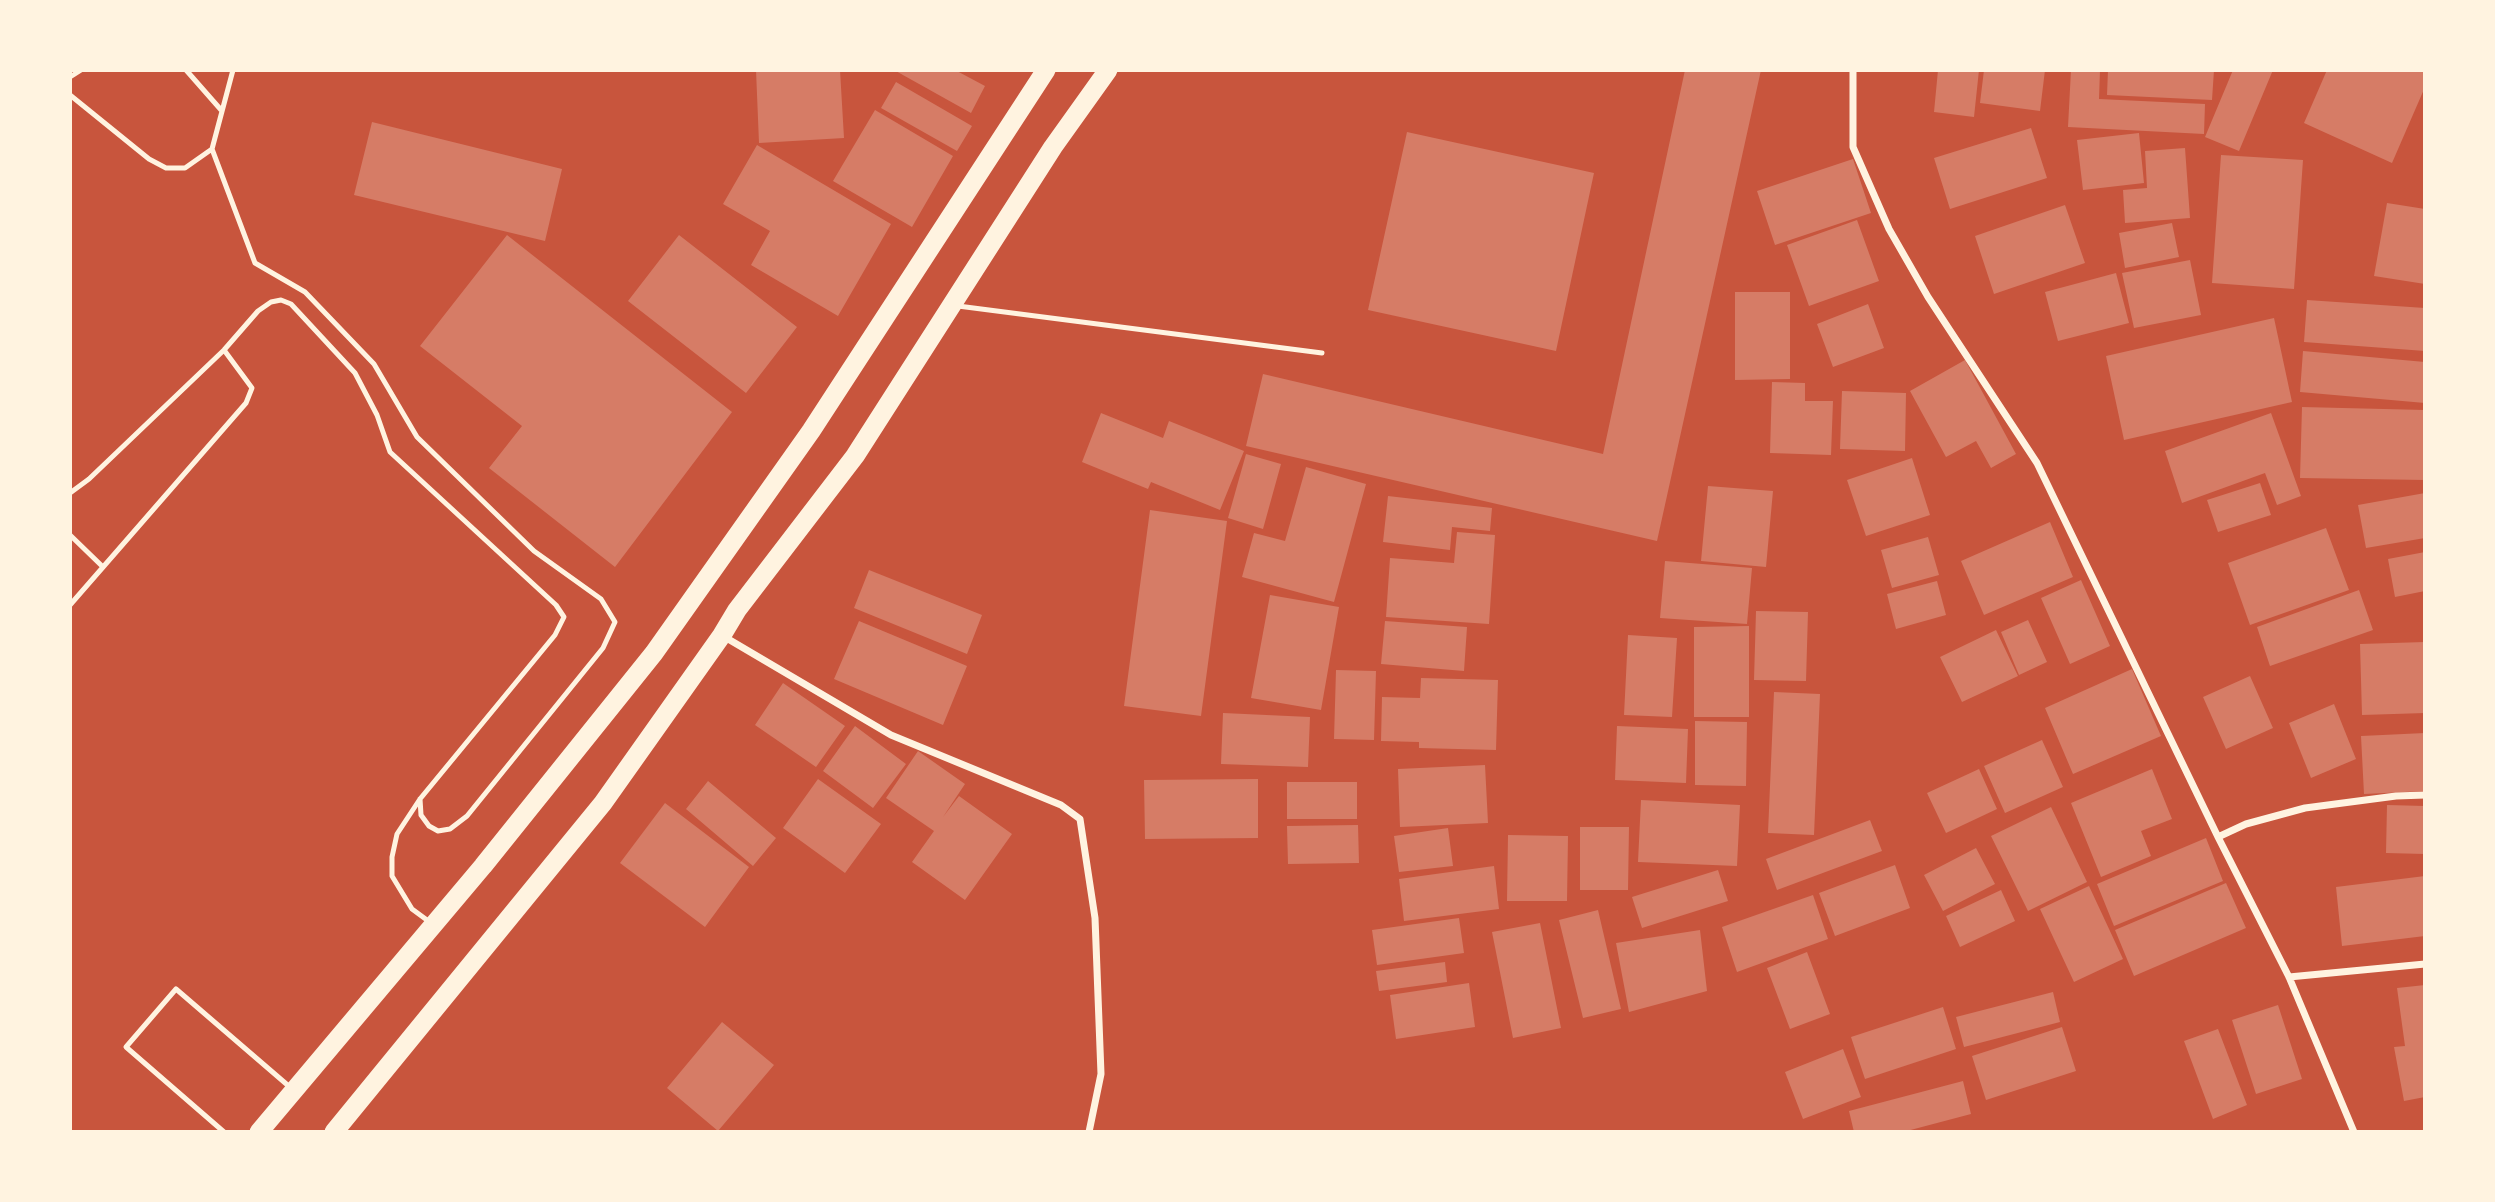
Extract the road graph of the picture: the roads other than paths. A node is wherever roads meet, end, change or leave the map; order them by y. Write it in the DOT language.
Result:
graph roads {
  1 [pos="81,70"];
  2 [pos="186,70"];
  3 [pos="233,70"];
  4 [pos="1046,70"];
  5 [pos="1108,70"];
  6 [pos="1853,70"];
  7 [pos="70,77"];
  8 [pos="70,95"];
  9 [pos="222,111"];
  10 [pos="212,149"];
  11 [pos="951,305"];
  12 [pos="224,350"];
  13 [pos="1322,353"];
  14 [pos="70,493"];
  15 [pos="70,535"];
  16 [pos="103,567"];
  17 [pos="70,605"];
  18 [pos="722,635"];
  19 [pos="2425,795"];
  20 [pos="420,799"];
  21 [pos="2218,837"];
  22 [pos="433,925"];
  23 [pos="2425,964"];
  24 [pos="2289,977"];
  25 [pos="294,1091"];
  26 [pos="225,1132"];
  27 [pos="260,1132"];
  28 [pos="334,1132"];
  29 [pos="1089,1132"];
  30 [pos="2354,1132"];
  1 -- 7 [label="lane"];
  2 -- 9 [label="lane"];
  3 -- 9 [label="lane"];
  4 -- 22 [label="highway"];
  5 -- 11 [label="highway"];
  6 -- 21 [label="street"];
  8 -- 10 [label="lane"];
  9 -- 10 [label="lane"];
  10 -- 20 [label="lane"];
  11 -- 13 [label="lane"];
  11 -- 18 [label="highway"];
  12 -- 14 [label="lane"];
  12 -- 16 [label="lane"];
  12 -- 20 [label="lane"];
  15 -- 16 [label="lane"];
  16 -- 17 [label="lane"];
  18 -- 28 [label="highway"];
  18 -- 29 [label="street"];
  19 -- 21 [label="street"];
  20 -- 22 [label="lane"];
  21 -- 24 [label="street"];
  22 -- 25 [label="highway"];
  23 -- 24 [label="street"];
  24 -- 30 [label="street"];
  25 -- 26 [label="lane"];
  25 -- 27 [label="highway"];
}
